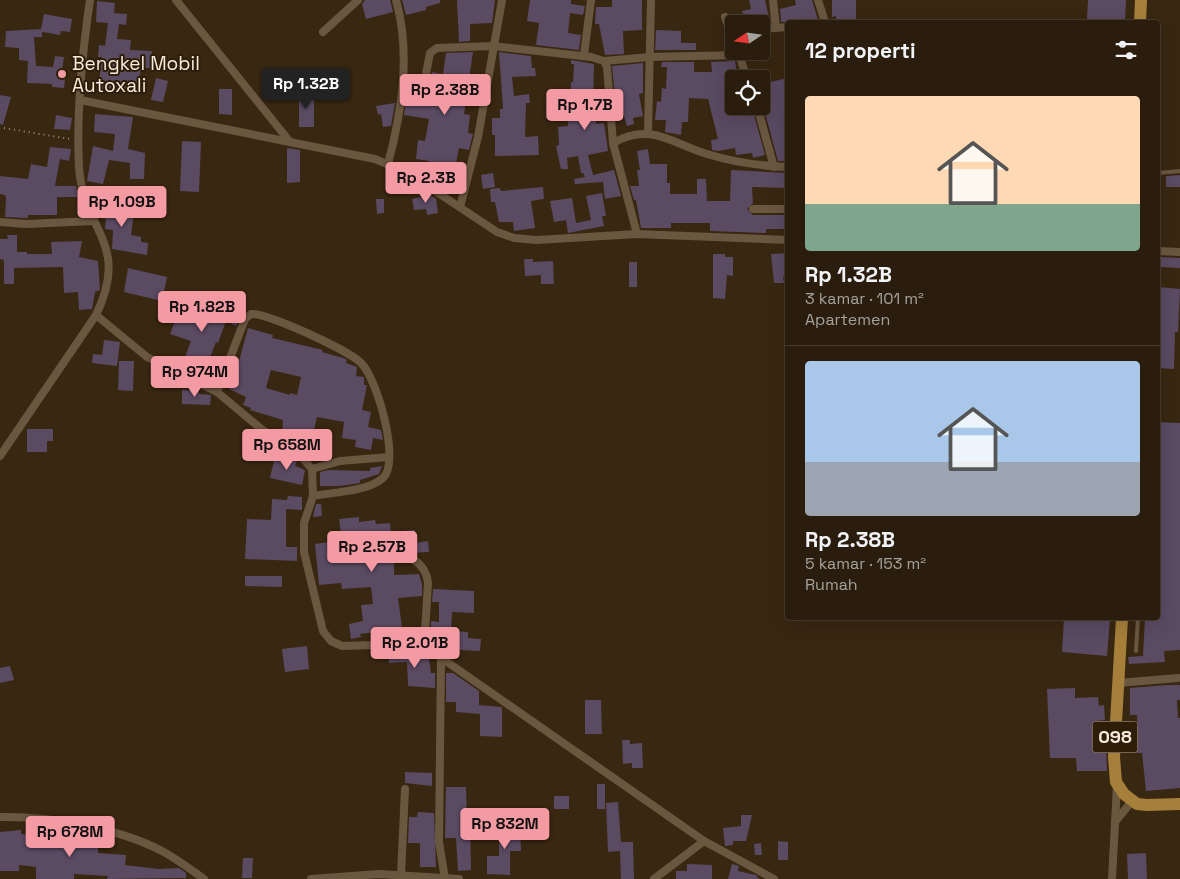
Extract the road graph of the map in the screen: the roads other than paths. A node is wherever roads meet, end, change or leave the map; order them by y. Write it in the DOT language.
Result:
graph roads {
  1 [pos="90,0"];
  2 [pos="176,0"];
  3 [pos="358,0"];
  4 [pos="396,0"];
  5 [pos="502,0"];
  6 [pos="591,0"];
  7 [pos="651,0"];
  8 [pos="773,0"];
  9 [pos="818,0"];
  10 [pos="1141,0"];
  11 [pos="824,20"];
  12 [pos="1140,20"];
  13 [pos="785,27"];
  14 [pos="770,28"];
  15 [pos="776,28"];
  16 [pos="323,32"];
  17 [pos="492,46"];
  18 [pos="725,54"];
  19 [pos="584,55"];
  20 [pos="650,57"];
  21 [pos="604,62"];
  22 [pos="80,100"];
  23 [pos="421,100"];
  24 [pos="760,115"];
  25 [pos="648,132"];
  26 [pos="290,142"];
  27 [pos="613,143"];
  28 [pos="388,164"];
  29 [pos="774,167"];
  30 [pos="785,167"];
  31 [pos="1180,171"];
  32 [pos="1160,173"];
  33 [pos="460,207"];
  34 [pos="753,209"];
  35 [pos="785,209"];
  36 [pos="94,220"];
  37 [pos="0,222"];
  38 [pos="637,234"];
  39 [pos="785,240"];
  40 [pos="1160,251"];
  41 [pos="1180,252"];
  42 [pos="96,315"];
  43 [pos="217,392"];
  44 [pos="0,456"];
  45 [pos="388,457"];
  46 [pos="312,469"];
  47 [pos="313,496"];
  48 [pos="348,552"];
  49 [pos="1122,620"];
  50 [pos="1138,620"];
  51 [pos="424,648"];
  52 [pos="1136,651"];
  53 [pos="441,660"];
  54 [pos="1178,678"];
  55 [pos="1118,683"];
  56 [pos="1117,785"];
  57 [pos="405,789"];
  58 [pos="1132,802"];
  59 [pos="1180,804"];
  60 [pos="0,817"];
  61 [pos="1115,822"];
  62 [pos="704,841"];
  63 [pos="402,875"];
  64 [pos="379,876"];
  65 [pos="444,878"];
  66 [pos="204,879"];
  67 [pos="312,879"];
  68 [pos="459,879"];
  69 [pos="654,879"];
  70 [pos="774,879"];
  71 [pos="1112,879"];
  1 -- 22 [label="street"];
  2 -- 26 [label="street"];
  3 -- 16 [label="street"];
  4 -- 28 [label="street"];
  5 -- 17 [label="street"];
  6 -- 19 [label="street"];
  7 -- 20 [label="street"];
  8 -- 15 [label="street"];
  9 -- 11 [label="street"];
  10 -- 12 [label="main road"];
  13 -- 15 [label="street"];
  14 -- 15 [label="street"];
  17 -- 19 [label="street"];
  17 -- 23 [label="street"];
  17 -- 33 [label="street"];
  18 -- 20 [label="street"];
  19 -- 21 [label="street"];
  20 -- 21 [label="street"];
  20 -- 25 [label="street"];
  21 -- 27 [label="street"];
  22 -- 26 [label="street"];
  22 -- 36 [label="street"];
  24 -- 29 [label="street"];
  25 -- 27 [label="street"];
  25 -- 29 [label="street"];
  26 -- 28 [label="street"];
  27 -- 38 [label="street"];
  28 -- 33 [label="street"];
  29 -- 30 [label="street"];
  31 -- 32 [label="lane"];
  33 -- 38 [label="street"];
  34 -- 35 [label="street"];
  36 -- 37 [label="street"];
  36 -- 42 [label="street"];
  38 -- 39 [label="street"];
  40 -- 41 [label="street"];
  42 -- 43 [label="street"];
  42 -- 44 [label="street"];
  43 -- 45 [label="street"];
  43 -- 46 [label="street"];
  45 -- 46 [label="street"];
  45 -- 47 [label="street"];
  46 -- 47 [label="street"];
  47 -- 51 [label="street"];
  48 -- 51 [label="street"];
  49 -- 55 [label="main road, 098"];
  50 -- 52 [label="lane"];
  51 -- 53 [label="street"];
  53 -- 62 [label="street"];
  53 -- 65 [label="street"];
  54 -- 55 [label="street"];
  55 -- 56 [label="main road, 098"];
  56 -- 58 [label="main road"];
  56 -- 61 [label="street"];
  57 -- 63 [label="street"];
  58 -- 59 [label="main road"];
  58 -- 61 [label="street"];
  60 -- 66 [label="street"];
  61 -- 71 [label="street"];
  62 -- 69 [label="street"];
  62 -- 70 [label="street"];
  63 -- 64 [label="street"];
  63 -- 65 [label="street"];
  64 -- 67 [label="street"];
  65 -- 68 [label="street"];
}
